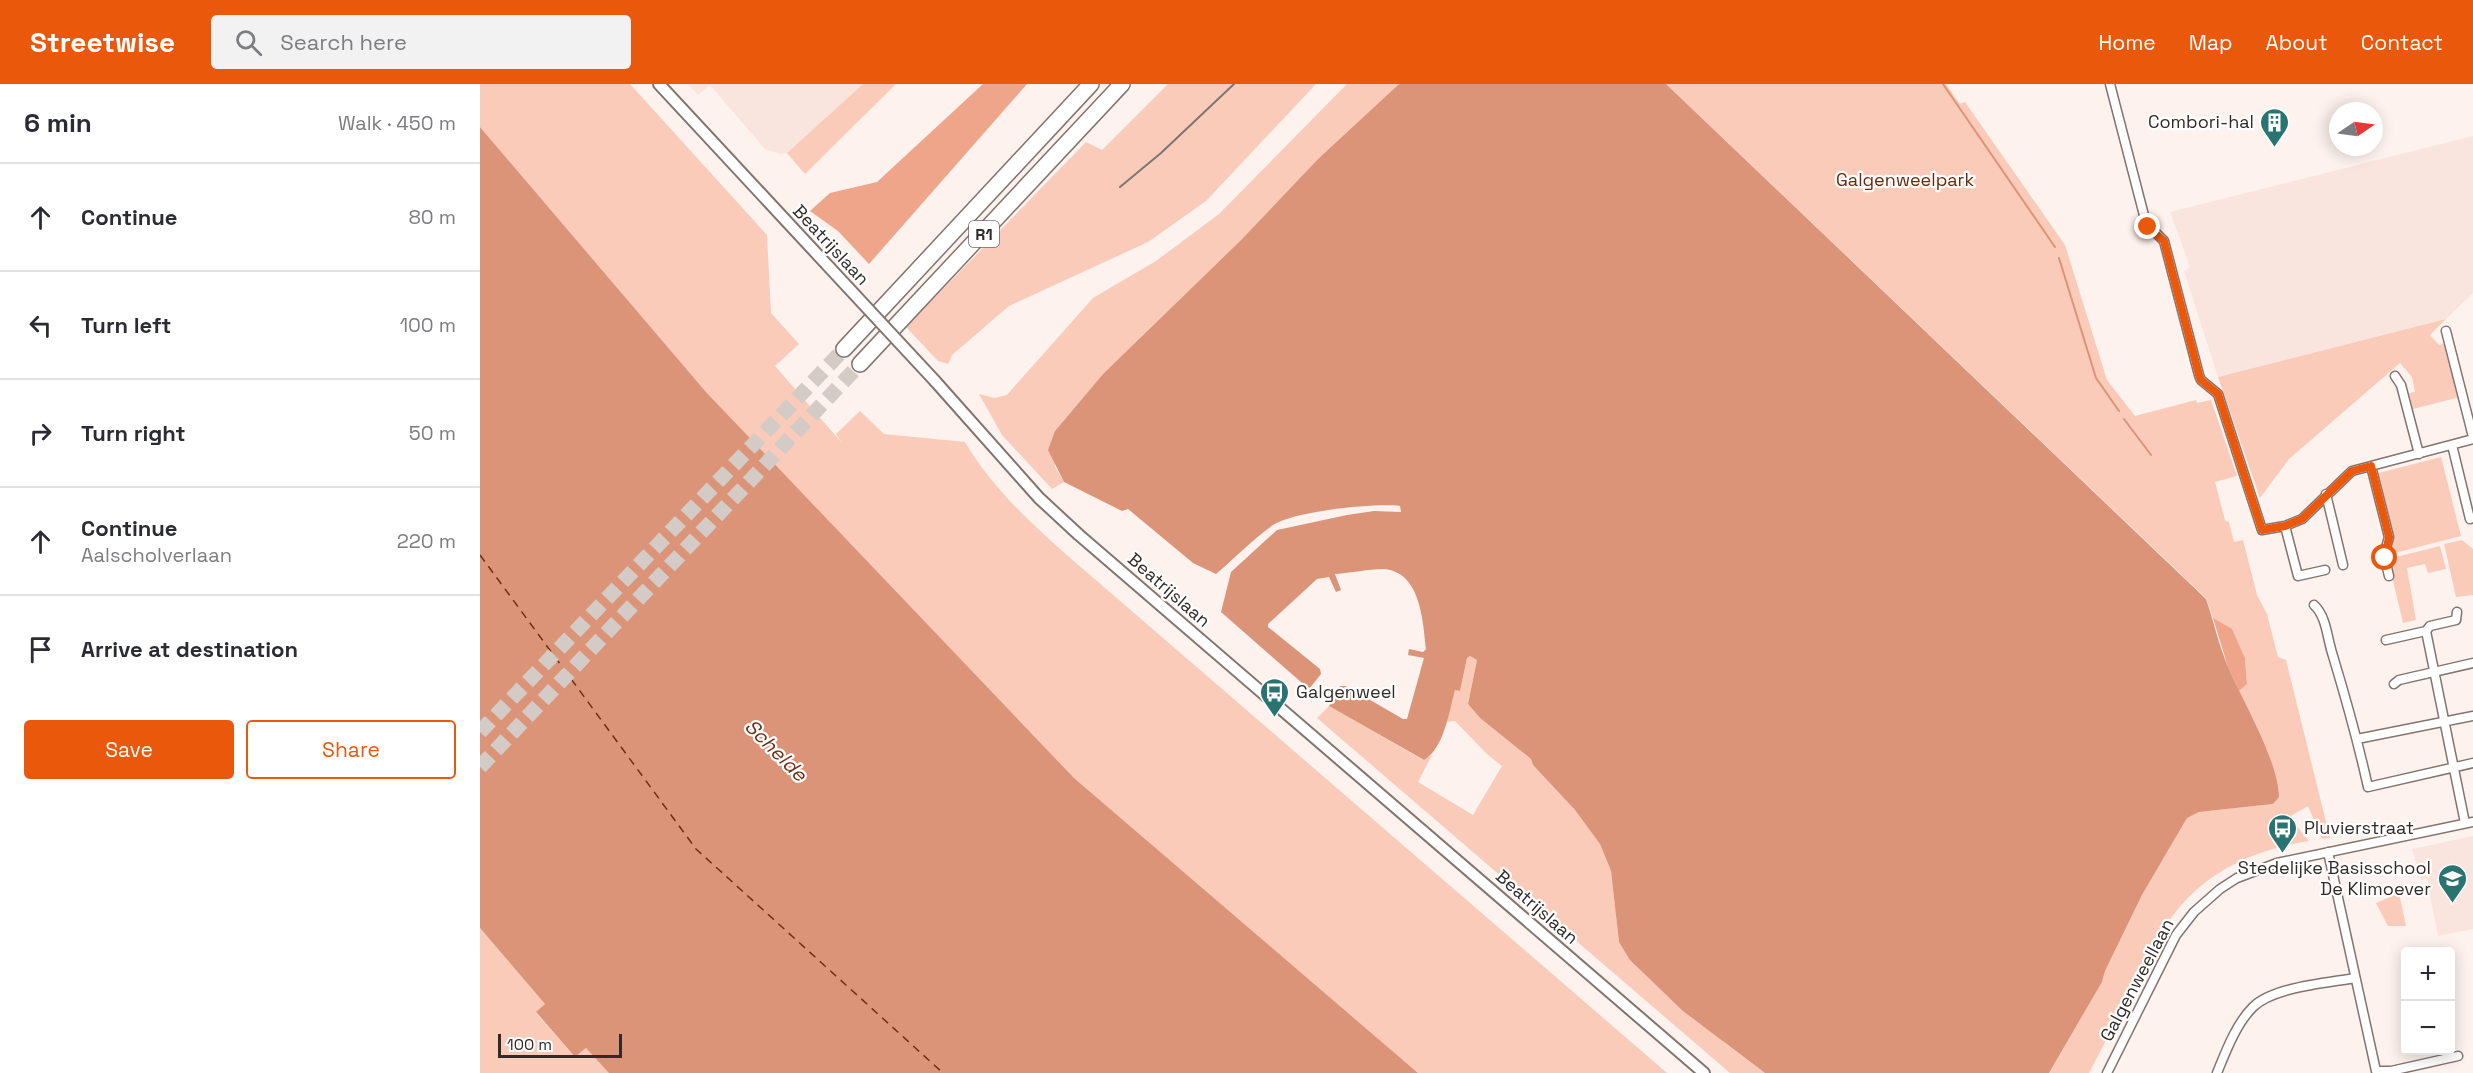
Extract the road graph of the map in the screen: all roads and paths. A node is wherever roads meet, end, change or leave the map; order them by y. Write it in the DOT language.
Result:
graph roads {
  1 [pos="659,84"];
  2 [pos="1091,84"];
  3 [pos="1122,84"];
  4 [pos="2110,84"];
  5 [pos="2446,331"];
  6 [pos="844,349"];
  7 [pos="860,364"];
  8 [pos="2395,376"];
  9 [pos="2473,438"];
  10 [pos="2452,445"];
  11 [pos="2419,454"];
  12 [pos="2371,466"];
  13 [pos="2325,494"];
  14 [pos="2470,519"];
  15 [pos="2285,526"];
  16 [pos="2343,564"];
  17 [pos="2325,570"];
  18 [pos="2389,576"];
  19 [pos="2314,605"];
  20 [pos="2457,612"];
  21 [pos="2426,631"];
  22 [pos="2386,640"];
  23 [pos="2473,663"];
  24 [pos="2435,673"];
  25 [pos="2394,684"];
  26 [pos="2473,716"];
  27 [pos="2445,722"];
  28 [pos="2357,739"];
  29 [pos="2473,763"];
  30 [pos="2454,767"];
  31 [pos="2469,823"];
  32 [pos="2328,852"];
  33 [pos="2355,978"];
  34 [pos="2458,1056"];
  35 [pos="2376,1071"];
  36 [pos="2391,1072"];
  37 [pos="1704,1073"];
  38 [pos="2107,1073"];
  39 [pos="2217,1073"];
  40 [pos="2365,1073"];
  1 -- 37 [label="street, Beatrijslaan, bridge"];
  2 -- 6 [label="highway, R1"];
  3 -- 7 [label="highway, R1"];
  4 -- 15 [label="street"];
  5 -- 9 [label="street"];
  8 -- 11 [label="street"];
  9 -- 10 [label="street"];
  10 -- 11 [label="street"];
  10 -- 14 [label="street"];
  11 -- 12 [label="street"];
  12 -- 13 [label="street"];
  12 -- 18 [label="street"];
  13 -- 15 [label="street"];
  13 -- 16 [label="street"];
  15 -- 17 [label="street"];
  19 -- 28 [label="street"];
  20 -- 21 [label="street"];
  21 -- 22 [label="street"];
  21 -- 24 [label="street"];
  23 -- 24 [label="street"];
  24 -- 25 [label="street"];
  24 -- 27 [label="street"];
  26 -- 27 [label="street"];
  27 -- 28 [label="street"];
  27 -- 30 [label="street"];
  28 -- 30 [label="street"];
  29 -- 30 [label="street"];
  30 -- 31 [label="street"];
  31 -- 32 [label="street, Galgenweellaan"];
  32 -- 33 [label="street"];
  32 -- 38 [label="street, Galgenweellaan"];
  33 -- 35 [label="street"];
  33 -- 39 [label="street"];
  34 -- 36 [label="street"];
  35 -- 36 [label="street"];
  35 -- 40 [label="street"];
}
